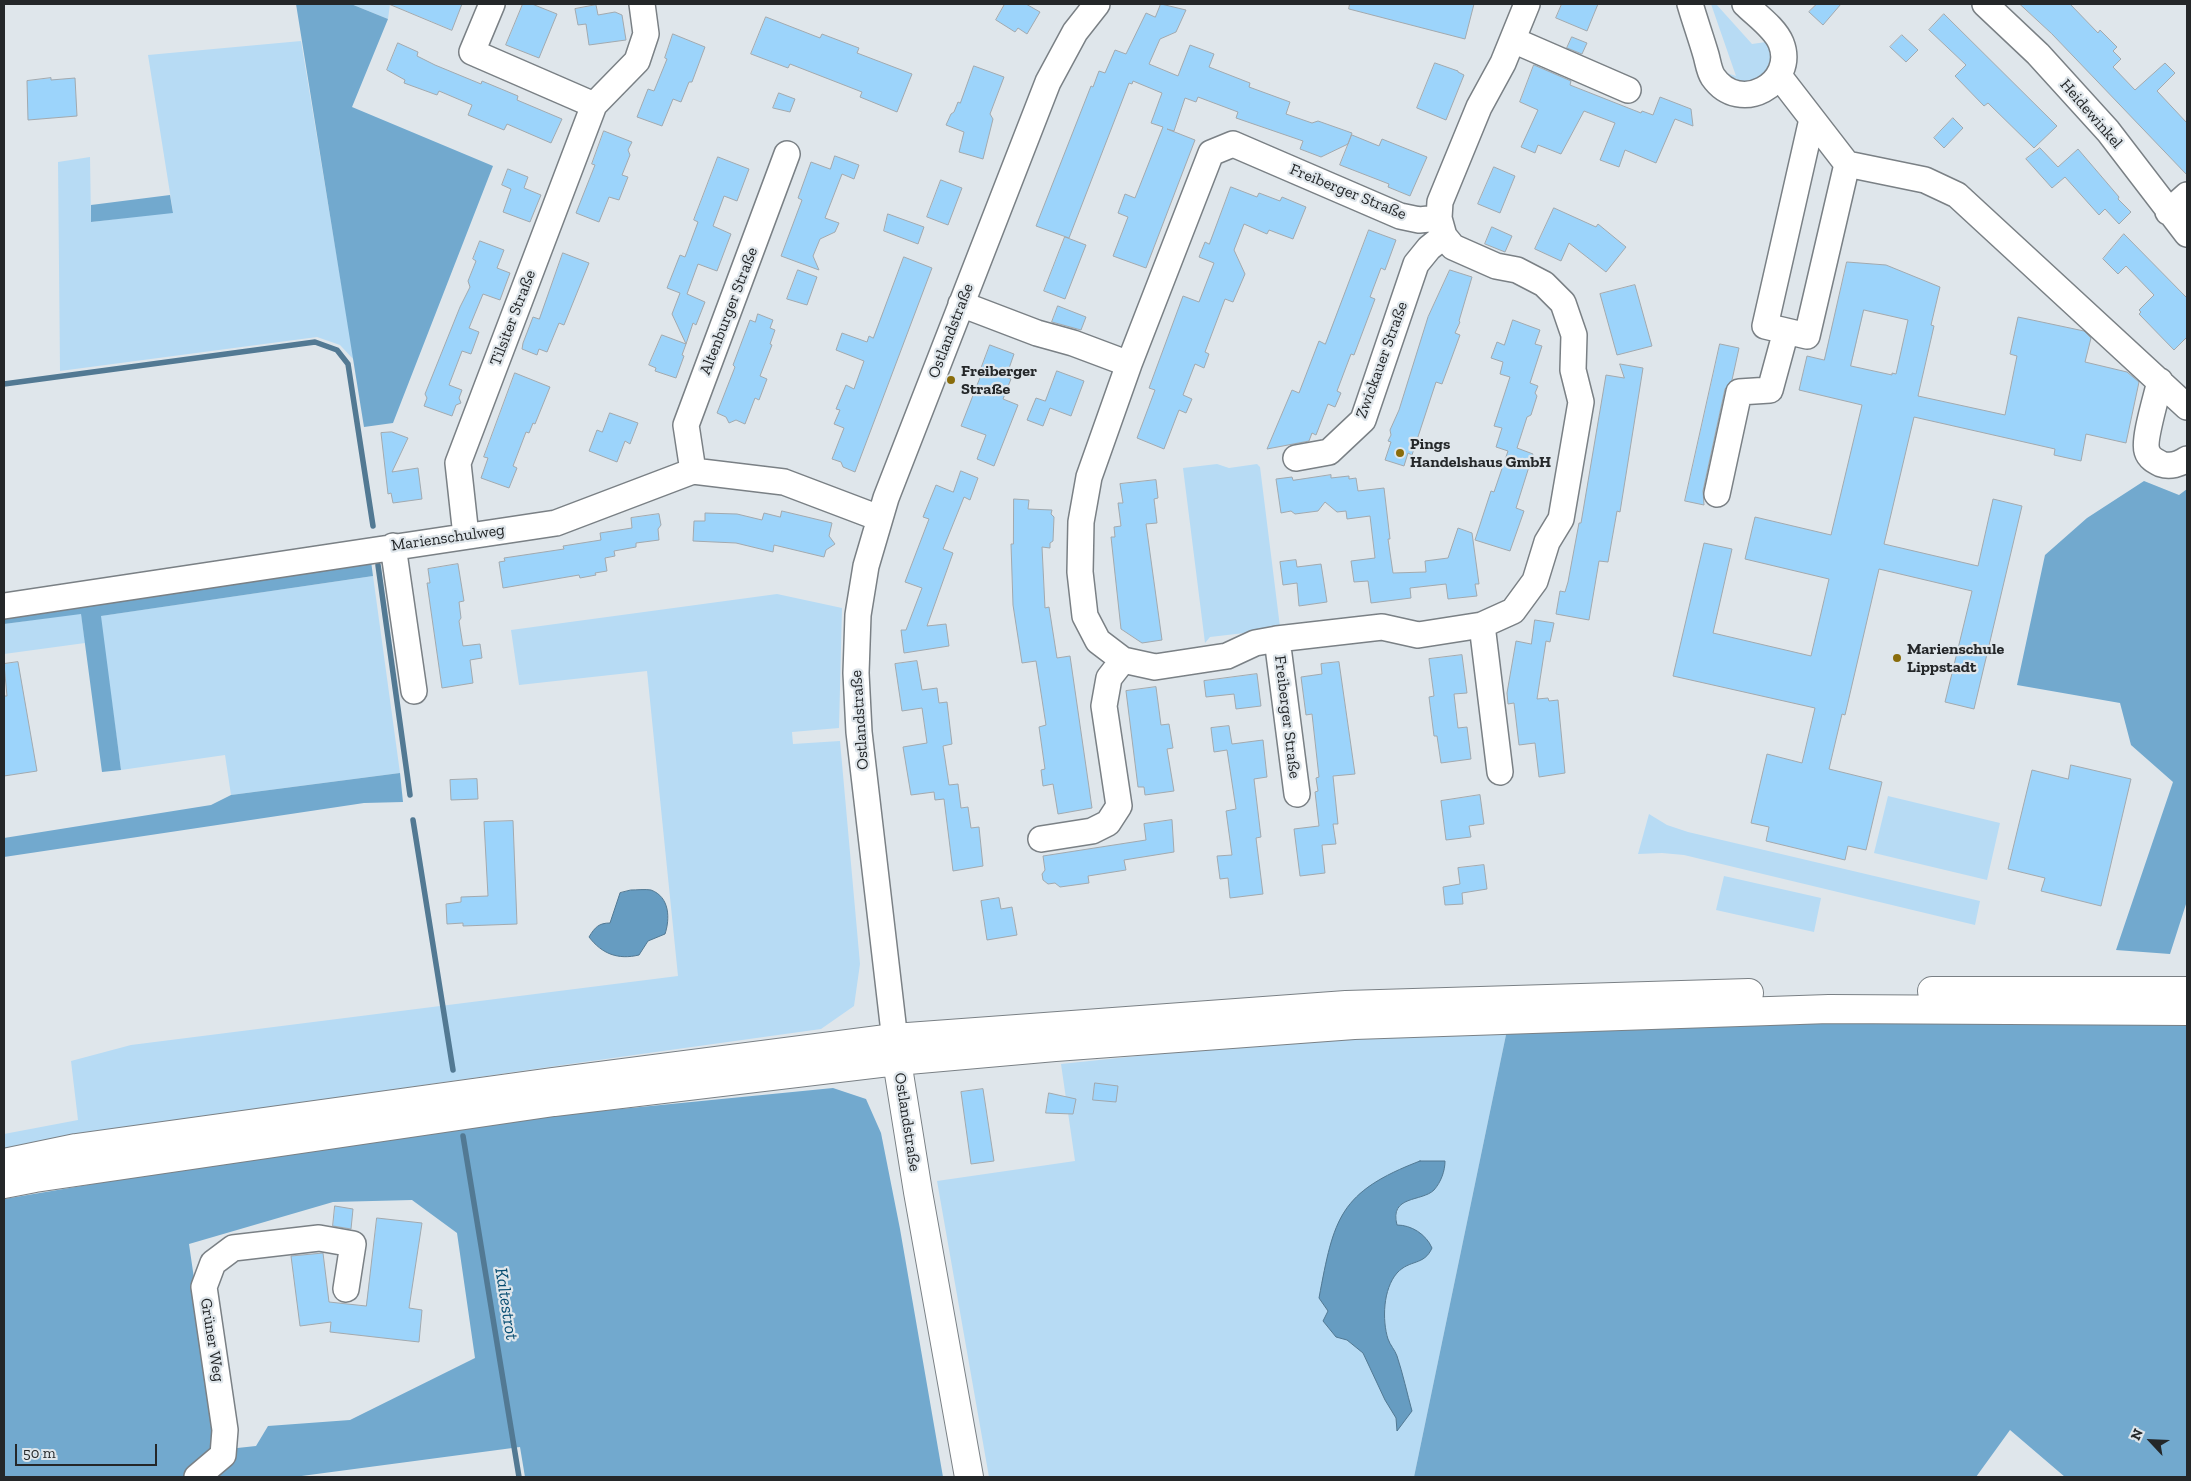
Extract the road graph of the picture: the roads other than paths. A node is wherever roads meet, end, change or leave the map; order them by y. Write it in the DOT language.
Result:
graph roads {
  1 [pos="492,4"];
  2 [pos="642,4"];
  3 [pos="1097,4"];
  4 [pos="1527,4"];
  5 [pos="1690,4"];
  6 [pos="1745,4"];
  7 [pos="1985,4"];
  8 [pos="1513,40"];
  9 [pos="1779,76"];
  10 [pos="1628,90"];
  11 [pos="594,105"];
  12 [pos="1812,119"];
  13 [pos="788,154"];
  14 [pos="1847,164"];
  15 [pos="2187,195"];
  16 [pos="2168,212"];
  17 [pos="1441,227"];
  18 [pos="2187,234"];
  19 [pos="961,304"];
  20 [pos="1786,331"];
  21 [pos="1128,364"];
  22 [pos="2160,381"];
  23 [pos="2187,407"];
  24 [pos="1296,458"];
  25 [pos="2187,459"];
  26 [pos="693,471"];
  27 [pos="1717,494"];
  28 [pos="880,518"];
  29 [pos="466,536"];
  30 [pos="393,546"];
  31 [pos="4,606"];
  32 [pos="1482,625"];
  33 [pos="1277,639"];
  34 [pos="1123,660"];
  35 [pos="414,691"];
  36 [pos="1500,772"];
  37 [pos="1296,794"];
  38 [pos="1040,839"];
  39 [pos="2187,991"];
  40 [pos="2187,1011"];
  41 [pos="895,1049"];
  42 [pos="4,1163"];
  43 [pos="4,1184"];
  44 [pos="346,1289"];
  45 [pos="197,1477"];
  46 [pos="969,1477"];
  1 -- 11 [label="street"];
  2 -- 11 [label="street, Tilsiter Straße"];
  3 -- 19 [label="street, Ostlandstraße"];
  4 -- 8 [label="street"];
  5 -- 9 [label="street"];
  6 -- 9 [label="street"];
  7 -- 16 [label="street, Heidewinkel"];
  8 -- 10 [label="street"];
  8 -- 17 [label="street"];
  9 -- 12 [label="street"];
  11 -- 29 [label="street, Tilsiter Straße"];
  12 -- 14 [label="street"];
  12 -- 20 [label="street"];
  13 -- 26 [label="street, Altenburger Straße"];
  14 -- 20 [label="street"];
  14 -- 22 [label="street"];
  15 -- 16 [label="street"];
  16 -- 18 [label="street, Heidewinkel"];
  17 -- 21 [label="street, Freiberger Straße"];
  17 -- 24 [label="street, Zwickauer Straße"];
  17 -- 32 [label="street, Freiberger Straße"];
  19 -- 21 [label="street"];
  19 -- 28 [label="street, Ostlandstraße"];
  20 -- 27 [label="street"];
  21 -- 34 [label="street, Freiberger Straße"];
  22 -- 23 [label="street"];
  22 -- 25 [label="street"];
  26 -- 28 [label="street, Marienschulweg"];
  26 -- 29 [label="street, Marienschulweg"];
  28 -- 41 [label="street, Ostlandstraße"];
  29 -- 30 [label="street, Marienschulweg"];
  30 -- 31 [label="street, Marienschulweg"];
  30 -- 35 [label="street"];
  32 -- 33 [label="street, Freiberger Straße"];
  32 -- 36 [label="street"];
  33 -- 34 [label="street, Freiberger Straße"];
  33 -- 37 [label="street, Freiberger Straße"];
  34 -- 38 [label="street"];
  39 -- 41 [label="main road"];
  40 -- 41 [label="main road"];
  41 -- 42 [label="main road"];
  41 -- 43 [label="main road"];
  41 -- 46 [label="main road, Ostlandstraße"];
  44 -- 45 [label="street, Grüner Weg"];
}
